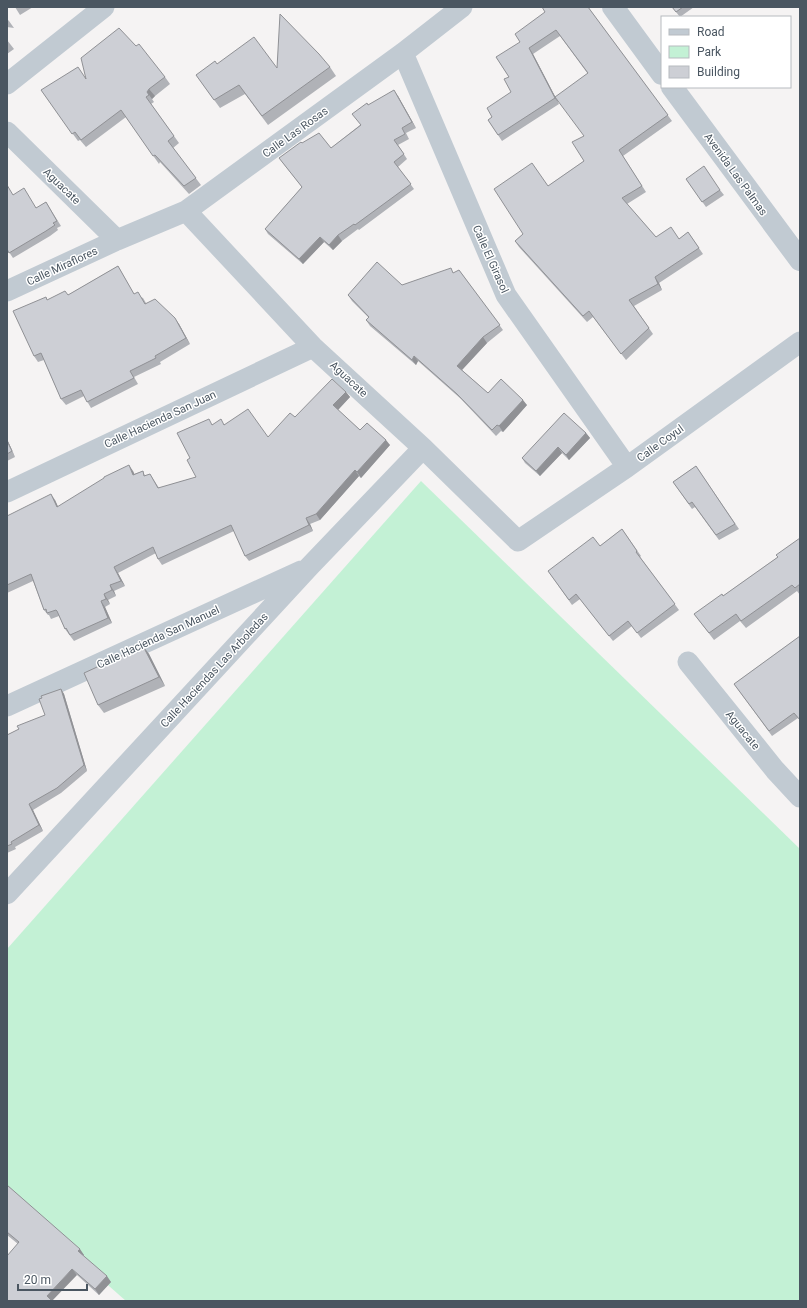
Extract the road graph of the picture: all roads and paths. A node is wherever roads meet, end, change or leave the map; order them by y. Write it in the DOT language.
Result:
graph roads {
  1 [pos="104,7"];
  2 [pos="462,7"];
  3 [pos="613,7"];
  4 [pos="403,53"];
  5 [pos="661,73"];
  6 [pos="7,84"];
  7 [pos="673,88"];
  8 [pos="7,132"];
  9 [pos="186,211"];
  10 [pos="117,240"];
  11 [pos="800,260"];
  12 [pos="7,291"];
  13 [pos="800,342"];
  14 [pos="313,346"];
  15 [pos="423,448"];
  16 [pos="627,467"];
  17 [pos="7,492"];
  18 [pos="518,540"];
  19 [pos="309,567"];
  20 [pos="688,662"];
  21 [pos="7,706"];
  22 [pos="800,798"];
  23 [pos="7,894"];
  1 -- 6 [label="street"];
  2 -- 4 [label="street, Calle Las Rosas"];
  3 -- 5 [label="street"];
  4 -- 9 [label="street, Calle Las Rosas"];
  4 -- 16 [label="street, Calle El Girasol"];
  7 -- 11 [label="street, Avenida Las Palmas"];
  8 -- 10 [label="street, Aguacate"];
  9 -- 10 [label="street, Calle Las Rosas"];
  9 -- 14 [label="street, Aguacate"];
  10 -- 12 [label="street, Calle Miraflores"];
  13 -- 16 [label="street, Calle Coyul"];
  14 -- 15 [label="street, Aguacate"];
  14 -- 17 [label="street, Calle Hacienda San Juan"];
  15 -- 18 [label="street, Aguacate"];
  15 -- 19 [label="street, Calle Haciendas Las Arboledas"];
  16 -- 18 [label="street, Calle Coyul"];
  19 -- 21 [label="street, Calle Hacienda San Manuel"];
  19 -- 23 [label="street, Calle Haciendas Las Arboledas"];
  20 -- 22 [label="street, Aguacate"];
}
